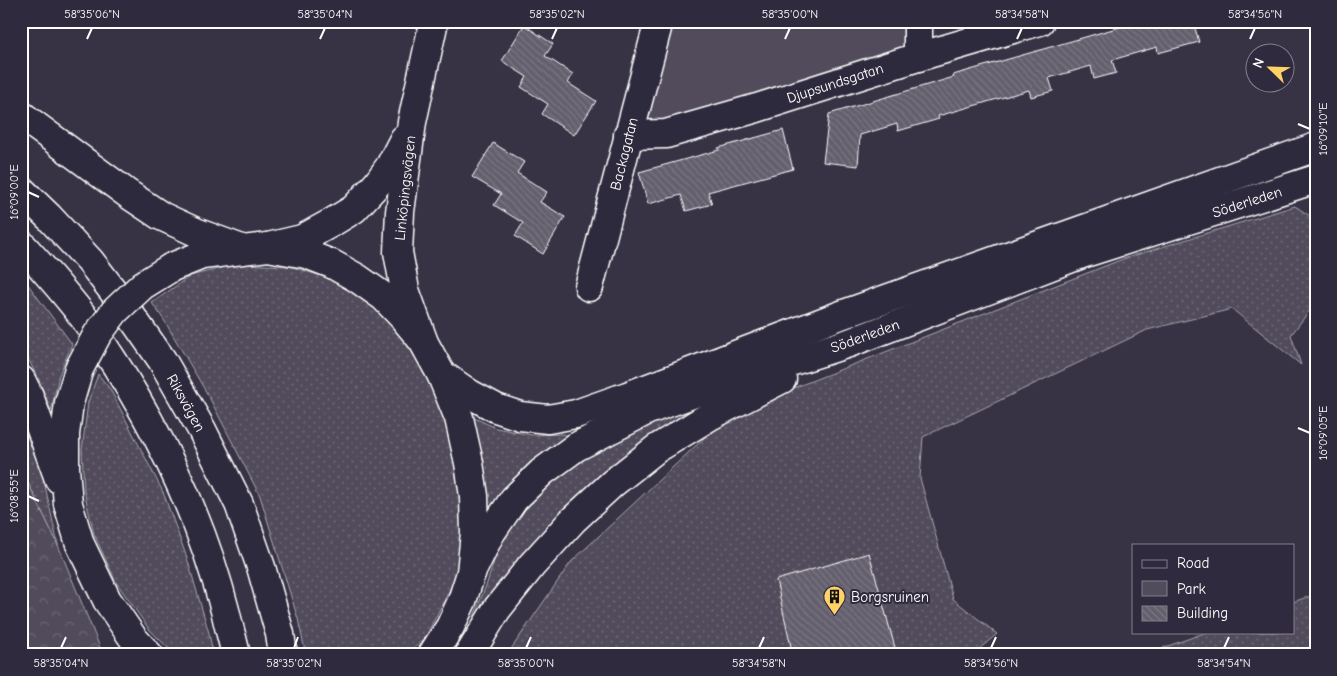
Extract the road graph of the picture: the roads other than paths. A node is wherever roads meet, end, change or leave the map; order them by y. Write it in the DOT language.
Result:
graph roads {
  1 [pos="434,21"];
  2 [pos="659,21"];
  3 [pos="918,21"];
  4 [pos="1040,21"];
  5 [pos="918,57"];
  6 [pos="21,115"];
  7 [pos="412,122"];
  8 [pos="628,135"];
  9 [pos="1316,147"];
  10 [pos="1316,180"];
  11 [pos="21,190"];
  12 [pos="21,244"];
  13 [pos="257,249"];
  14 [pos="589,286"];
  15 [pos="423,341"];
  16 [pos="849,343"];
  17 [pos="441,374"];
  18 [pos="21,380"];
  19 [pos="68,504"];
  20 [pos="472,574"];
  21 [pos="140,649"];
  22 [pos="236,655"];
  23 [pos="283,655"];
  24 [pos="432,655"];
  25 [pos="469,655"];
  1 -- 7 [label="main road, Linköpingsvägen"];
  2 -- 8 [label="main road, Backagatan"];
  3 -- 5 [label="main road"];
  4 -- 5 [label="main road, Djupsundsgatan"];
  5 -- 8 [label="main road, Djupsundsgatan"];
  6 -- 13 [label="main road"];
  7 -- 13 [label="main road, Linköpingsvägen"];
  7 -- 15 [label="main road, Linköpingsvägen"];
  8 -- 14 [label="main road, Backagatan"];
  9 -- 17 [label="main road, Söderleden"];
  10 -- 16 [label="main road, Söderleden"];
  11 -- 23 [label="main road, Riksvägen"];
  12 -- 22 [label="main road"];
  13 -- 15 [label="main road"];
  13 -- 19 [label="main road, bridge"];
  15 -- 17 [label="main road"];
  16 -- 20 [label="main road, Söderleden"];
  16 -- 25 [label="main road"];
  17 -- 20 [label="main road"];
  18 -- 19 [label="main road"];
  19 -- 21 [label="main road"];
  20 -- 24 [label="main road"];
}
